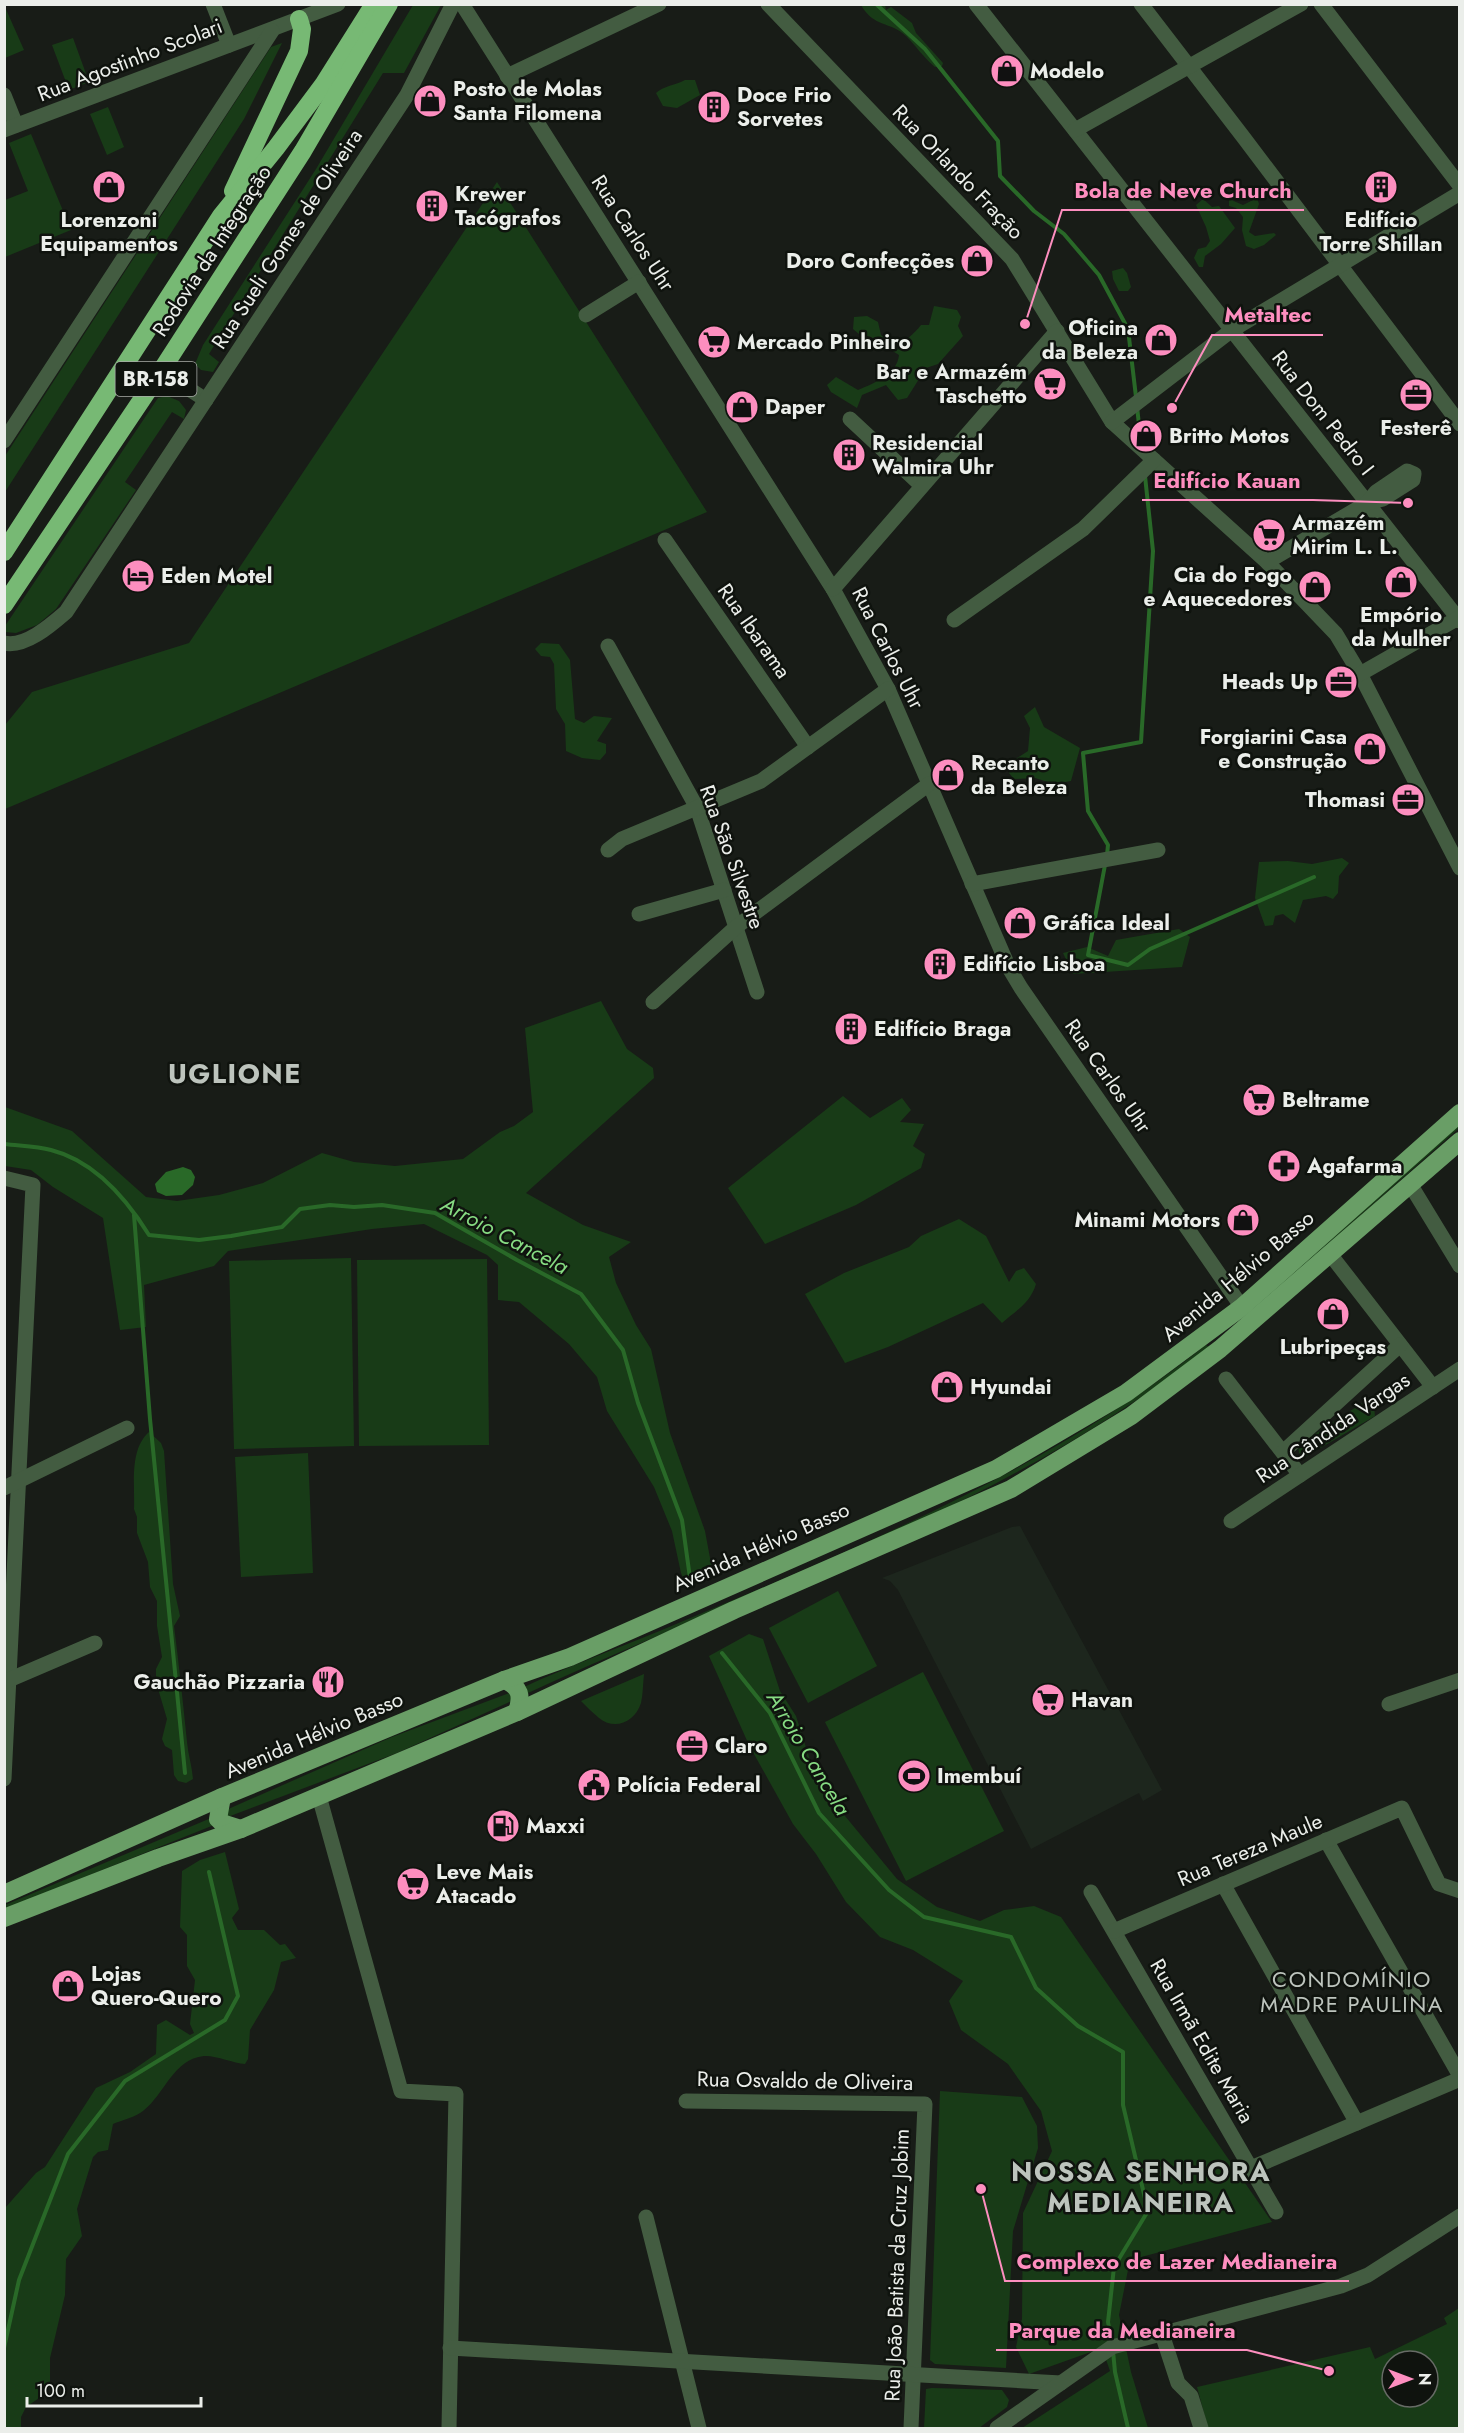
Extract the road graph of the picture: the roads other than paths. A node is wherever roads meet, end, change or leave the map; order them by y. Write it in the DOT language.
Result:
graph roads {
  1 [pos="213,4"];
  2 [pos="338,4"];
  3 [pos="374,4"];
  4 [pos="389,4"];
  5 [pos="453,4"];
  6 [pos="462,4"];
  7 [pos="659,4"];
  8 [pos="768,4"];
  9 [pos="976,4"];
  10 [pos="1141,4"];
  11 [pos="1301,4"];
  12 [pos="1322,4"];
  13 [pos="299,19"];
  14 [pos="272,31"];
  15 [pos="229,45"];
  16 [pos="1190,66"];
  17 [pos="507,76"];
  18 [pos="4,95"];
  19 [pos="10,128"];
  20 [pos="1075,130"];
  21 [pos="1460,186"];
  22 [pos="1460,193"];
  23 [pos="221,216"];
  24 [pos="1340,265"];
  25 [pos="639,282"];
  26 [pos="586,315"];
  27 [pos="1232,330"];
  28 [pos="1056,331"];
  29 [pos="133,353"];
  30 [pos="161,371"];
  31 [pos="206,400"];
  32 [pos="850,419"];
  33 [pos="1112,422"];
  34 [pos="1460,424"];
  35 [pos="4,441"];
  36 [pos="1154,460"];
  37 [pos="922,486"];
  38 [pos="1367,503"];
  39 [pos="665,540"];
  40 [pos="4,552"];
  41 [pos="1267,562"];
  42 [pos="833,589"];
  43 [pos="4,605"];
  44 [pos="1459,619"];
  45 [pos="954,620"];
  46 [pos="4,643"];
  47 [pos="608,646"];
  48 [pos="1360,675"];
  49 [pos="888,689"];
  50 [pos="808,747"];
  51 [pos="929,784"];
  52 [pos="697,808"];
  53 [pos="608,850"];
  54 [pos="1158,850"];
  55 [pos="1459,864"];
  56 [pos="972,884"];
  57 [pos="724,890"];
  58 [pos="639,914"];
  59 [pos="736,927"];
  60 [pos="757,992"];
  61 [pos="653,1002"];
  62 [pos="1460,1113"];
  63 [pos="1460,1141"];
  64 [pos="4,1178"];
  65 [pos="1410,1184"];
  66 [pos="1330,1254"];
  67 [pos="1460,1266"];
  68 [pos="1247,1314"];
  69 [pos="1400,1345"];
  70 [pos="1460,1369"];
  71 [pos="1226,1379"];
  72 [pos="1433,1387"];
  73 [pos="127,1428"];
  74 [pos="1283,1452"];
  75 [pos="1300,1475"];
  76 [pos="19,1481"];
  77 [pos="4,1488"];
  78 [pos="1231,1521"];
  79 [pos="95,1643"];
  80 [pos="504,1680"];
  81 [pos="1460,1680"];
  82 [pos="7,1681"];
  83 [pos="1389,1704"];
  84 [pos="517,1712"];
  85 [pos="4,1779"];
  86 [pos="319,1796"];
  87 [pos="222,1797"];
  88 [pos="241,1829"];
  89 [pos="1326,1840"];
  90 [pos="1223,1884"];
  91 [pos="1460,1890"];
  92 [pos="1091,1892"];
  93 [pos="4,1894"];
  94 [pos="4,1918"];
  95 [pos="1114,1931"];
  96 [pos="1460,2078"];
  97 [pos="686,2101"];
  98 [pos="925,2104"];
  99 [pos="1357,2123"];
  100 [pos="1251,2168"];
  101 [pos="1276,2211"];
  102 [pos="1460,2216"];
  103 [pos="646,2217"];
  104 [pos="1162,2334"];
  105 [pos="450,2348"];
  106 [pos="682,2361"];
  107 [pos="913,2375"];
  108 [pos="1061,2383"];
  109 [pos="449,2428"];
  110 [pos="699,2428"];
  111 [pos="911,2428"];
  112 [pos="997,2428"];
  113 [pos="1201,2428"];
  1 -- 15 [label="street"];
  2 -- 13 [label="street, Rua Agostinho Scolari"];
  3 -- 23 [label="highway, Rodovia da Integração / BR-158"];
  4 -- 30 [label="highway, Rodovia da Integração / BR-158"];
  5 -- 31 [label="street, Rua Sueli Gomes de Oliveira"];
  6 -- 17 [label="street, Rua Carlos Uhr"];
  7 -- 17 [label="street"];
  8 -- 28 [label="street, Rua Orlando Fração"];
  9 -- 20 [label="street, Rua Dom Pedro I"];
  10 -- 16 [label="street"];
  11 -- 16 [label="street"];
  12 -- 21 [label="street"];
  13 -- 14 [label="street, Rua Agostinho Scolari"];
  13 -- 23 [label="highway"];
  14 -- 15 [label="street, Rua Agostinho Scolari"];
  14 -- 35 [label="street"];
  15 -- 19 [label="street, Rua Agostinho Scolari"];
  16 -- 20 [label="street"];
  16 -- 24 [label="street"];
  17 -- 25 [label="street, Rua Carlos Uhr"];
  18 -- 19 [label="street"];
  20 -- 27 [label="street, Rua Dom Pedro I"];
  22 -- 24 [label="street"];
  23 -- 29 [label="highway, Rodovia da Integração / BR-158"];
  24 -- 27 [label="street"];
  24 -- 34 [label="street"];
  25 -- 26 [label="street"];
  25 -- 42 [label="street, Rua Carlos Uhr"];
  27 -- 33 [label="street"];
  27 -- 38 [label="street, Rua Dom Pedro I"];
  28 -- 33 [label="street, Rua Orlando Fração"];
  28 -- 37 [label="street"];
  29 -- 30 [label="highway"];
  29 -- 40 [label="highway, Rodovia da Integração / BR-158"];
  30 -- 31 [label="street"];
  30 -- 43 [label="highway, Rodovia da Integração / BR-158"];
  31 -- 46 [label="street, Rua Sueli Gomes de Oliveira"];
  32 -- 37 [label="street"];
  33 -- 36 [label="street, Rua Orlando Fração"];
  36 -- 41 [label="street, Rua Orlando Fração"];
  36 -- 45 [label="street"];
  37 -- 42 [label="street"];
  38 -- 41 [label="street"];
  38 -- 44 [label="street, Rua Dom Pedro I"];
  39 -- 50 [label="street, Rua Ibarama"];
  41 -- 48 [label="street, Rua Orlando Fração"];
  42 -- 49 [label="street, Rua Carlos Uhr"];
  44 -- 48 [label="street"];
  47 -- 52 [label="street, Rua São Silvestre"];
  48 -- 55 [label="street, Rua Orlando Fração"];
  49 -- 50 [label="street"];
  49 -- 51 [label="street, Rua Carlos Uhr"];
  50 -- 52 [label="street"];
  51 -- 56 [label="street, Rua Carlos Uhr"];
  51 -- 59 [label="street"];
  52 -- 53 [label="street"];
  52 -- 57 [label="street, Rua São Silvestre"];
  54 -- 56 [label="street"];
  56 -- 68 [label="street, Rua Carlos Uhr"];
  57 -- 58 [label="street"];
  57 -- 59 [label="street, Rua São Silvestre"];
  59 -- 60 [label="street, Rua São Silvestre"];
  59 -- 61 [label="street"];
  62 -- 68 [label="main road, Avenida Hélvio Basso"];
  63 -- 65 [label="main road, Avenida Hélvio Basso"];
  64 -- 76 [label="street"];
  65 -- 66 [label="main road, Avenida Hélvio Basso"];
  65 -- 67 [label="street"];
  66 -- 68 [label="main road, Avenida Hélvio Basso"];
  66 -- 69 [label="street"];
  68 -- 80 [label="main road, Avenida Hélvio Basso"];
  68 -- 84 [label="main road, Avenida Hélvio Basso"];
  69 -- 72 [label="street"];
  69 -- 74 [label="street"];
  70 -- 72 [label="street, Rua Cândida Vargas"];
  71 -- 74 [label="street"];
  72 -- 75 [label="street, Rua Cândida Vargas"];
  73 -- 76 [label="street"];
  74 -- 75 [label="street"];
  75 -- 78 [label="street, Rua Cândida Vargas"];
  76 -- 77 [label="street"];
  76 -- 82 [label="street"];
  79 -- 82 [label="street"];
  80 -- 84 [label="main road"];
  80 -- 87 [label="main road, Avenida Hélvio Basso"];
  81 -- 83 [label="street"];
  82 -- 85 [label="street"];
  84 -- 86 [label="main road, Avenida Hélvio Basso"];
  86 -- 88 [label="main road, Avenida Hélvio Basso"];
  86 -- 105 [label="street"];
  87 -- 88 [label="main road"];
  87 -- 93 [label="main road, Avenida Hélvio Basso"];
  88 -- 94 [label="main road, Avenida Hélvio Basso"];
  89 -- 90 [label="street, Rua Tereza Maule"];
  89 -- 91 [label="street, Rua Tereza Maule"];
  89 -- 96 [label="street"];
  90 -- 95 [label="street, Rua Tereza Maule"];
  90 -- 99 [label="street"];
  92 -- 95 [label="street, Rua Irmã Edite Maria"];
  95 -- 100 [label="street, Rua Irmã Edite Maria"];
  96 -- 99 [label="street"];
  97 -- 98 [label="street, Rua Osvaldo de Oliveira"];
  98 -- 107 [label="street, Rua João Batista da Cruz Jobim"];
  99 -- 100 [label="street"];
  100 -- 101 [label="street, Rua Irmã Edite Maria"];
  102 -- 104 [label="street"];
  103 -- 106 [label="street"];
  104 -- 108 [label="street"];
  104 -- 113 [label="street"];
  105 -- 106 [label="street"];
  105 -- 109 [label="street"];
  106 -- 107 [label="street"];
  106 -- 110 [label="street"];
  107 -- 108 [label="street"];
  107 -- 111 [label="street, Rua João Batista da Cruz Jobim"];
  108 -- 112 [label="street"];
}
